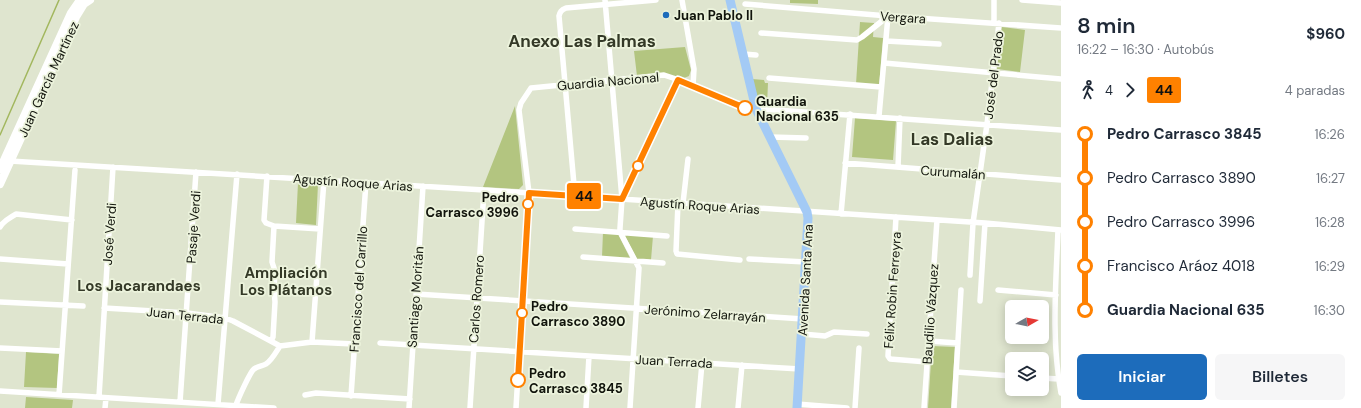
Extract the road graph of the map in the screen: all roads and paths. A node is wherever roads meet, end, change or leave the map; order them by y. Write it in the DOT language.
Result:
graph roads {
  1 [pos="80,0"];
  2 [pos="90,0"];
  3 [pos="656,0"];
  4 [pos="682,0"];
  5 [pos="730,0"];
  6 [pos="994,0"];
  7 [pos="1022,0"];
  8 [pos="605,2"];
  9 [pos="1061,3"];
  10 [pos="745,4"];
  11 [pos="885,16"];
  12 [pos="997,23"];
  13 [pos="1061,28"];
  14 [pos="761,33"];
  15 [pos="886,41"];
  16 [pos="939,44"];
  17 [pos="743,54"];
  18 [pos="756,55"];
  19 [pos="884,63"];
  20 [pos="993,72"];
  21 [pos="769,78"];
  22 [pos="1061,79"];
  23 [pos="612,80"];
  24 [pos="678,80"];
  25 [pos="565,84"];
  26 [pos="693,86"];
  27 [pos="882,87"];
  28 [pos="756,109"];
  29 [pos="850,114"];
  30 [pos="879,116"];
  31 [pos="900,118"];
  32 [pos="987,124"];
  33 [pos="1061,130"];
  34 [pos="770,137"];
  35 [pos="806,138"];
  36 [pos="688,159"];
  37 [pos="5,160"];
  38 [pos="845,163"];
  39 [pos="113,167"];
  40 [pos="898,168"];
  41 [pos="0,169"];
  42 [pos="75,170"];
  43 [pos="196,172"];
  44 [pos="237,174"];
  45 [pos="980,174"];
  46 [pos="267,176"];
  47 [pos="324,180"];
  48 [pos="1061,180"];
  49 [pos="366,182"];
  50 [pos="0,184"];
  51 [pos="423,186"];
  52 [pos="484,190"];
  53 [pos="529,193"];
  54 [pos="576,196"];
  55 [pos="622,199"];
  56 [pos="681,203"];
  57 [pos="807,212"];
  58 [pos="841,214"];
  59 [pos="896,217"];
  60 [pos="72,220"];
  61 [pos="937,220"];
  62 [pos="973,223"];
  63 [pos="985,223"];
  64 [pos="274,226"];
  65 [pos="0,227"];
  66 [pos="320,228"];
  67 [pos="575,229"];
  68 [pos="1060,230"];
  69 [pos="620,232"];
  70 [pos="667,236"];
  71 [pos="583,257"];
  72 [pos="749,259"];
  73 [pos="0,260"];
  74 [pos="740,260"];
  75 [pos="635,261"];
  76 [pos="806,262"];
  77 [pos="663,263"];
  78 [pos="68,264"];
  79 [pos="970,275"];
  80 [pos="961,290"];
  81 [pos="998,290"];
  82 [pos="416,294"];
  83 [pos="1056,295"];
  84 [pos="476,298"];
  85 [pos="522,301"];
  86 [pos="980,301"];
  87 [pos="0,302"];
  88 [pos="66,305"];
  89 [pos="83,306"];
  90 [pos="104,308"];
  91 [pos="636,308"];
  92 [pos="187,313"];
  93 [pos="225,318"];
  94 [pos="803,319"];
  95 [pos="802,334"];
  96 [pos="867,334"];
  97 [pos="271,341"];
  98 [pos="928,341"];
  99 [pos="312,342"];
  100 [pos="380,343"];
  101 [pos="958,343"];
  102 [pos="354,344"];
  103 [pos="412,345"];
  104 [pos="280,346"];
  105 [pos="0,348"];
  106 [pos="859,348"];
  107 [pos="473,349"];
  108 [pos="62,351"];
  109 [pos="519,352"];
  110 [pos="589,356"];
  111 [pos="633,359"];
  112 [pos="927,362"];
  113 [pos="702,363"];
  114 [pos="742,365"];
  115 [pos="800,369"];
  116 [pos="956,372"];
  117 [pos="1005,376"];
  118 [pos="1049,378"];
  119 [pos="1058,379"];
  120 [pos="0,391"];
  121 [pos="1061,393"];
  122 [pos="59,395"];
  123 [pos="305,395"];
  124 [pos="351,396"];
  125 [pos="99,397"];
  126 [pos="106,398"];
  127 [pos="410,399"];
  128 [pos="180,402"];
  129 [pos="218,404"];
  130 [pos="236,405"];
  131 [pos="228,406"];
  132 [pos="797,406"];
  133 [pos="105,408"];
  134 [pos="274,408"];
  135 [pos="409,408"];
  136 [pos="470,408"];
  137 [pos="516,408"];
  138 [pos="586,408"];
  139 [pos="630,408"];
  140 [pos="698,408"];
  141 [pos="738,408"];
  142 [pos="847,408"];
  143 [pos="855,408"];
  144 [pos="924,408"];
  145 [pos="954,408"];
  1 -- 37 [label="main road, Juan García Martínez"];
  2 -- 37 [label="main road, Juan García Martínez"];
  3 -- 8 [label="street"];
  4 -- 26 [label="street"];
  5 -- 17 [label="main road, Avenida Santa Ana"];
  6 -- 12 [label="street, José del Prado"];
  7 -- 9 [label="street"];
  8 -- 23 [label="street"];
  8 -- 25 [label="street"];
  10 -- 11 [label="street, Vergara"];
  11 -- 12 [label="street, Vergara"];
  11 -- 14 [label="street"];
  11 -- 15 [label="street"];
  12 -- 13 [label="street, Vergara"];
  12 -- 20 [label="street, José del Prado"];
  15 -- 16 [label="street"];
  15 -- 19 [label="street"];
  17 -- 18 [label="street"];
  17 -- 28 [label="main road, Avenida Santa Ana"];
  19 -- 20 [label="street"];
  19 -- 27 [label="street"];
  20 -- 22 [label="street"];
  20 -- 32 [label="street, José del Prado"];
  21 -- 27 [label="street"];
  23 -- 24 [label="street, Guardia Nacional"];
  23 -- 25 [label="street, Guardia Nacional"];
  23 -- 55 [label="street"];
  24 -- 26 [label="street, Guardia Nacional"];
  24 -- 55 [label="street"];
  25 -- 53 [label="street, Guardia Nacional"];
  25 -- 54 [label="street"];
  26 -- 28 [label="street, Guardia Nacional"];
  27 -- 30 [label="street"];
  28 -- 29 [label="street, Guardia Nacional"];
  28 -- 34 [label="main road, Avenida Santa Ana"];
  29 -- 30 [label="street, Guardia Nacional"];
  29 -- 38 [label="street"];
  30 -- 31 [label="street, Guardia Nacional"];
  31 -- 32 [label="street, Guardia Nacional"];
  31 -- 40 [label="street"];
  32 -- 33 [label="street, Guardia Nacional"];
  32 -- 45 [label="street, José del Prado"];
  34 -- 35 [label="street"];
  34 -- 57 [label="main road, Avenida Santa Ana"];
  36 -- 56 [label="street"];
  37 -- 39 [label="street, Agustín Roque Arias"];
  37 -- 41 [label="main road"];
  37 -- 50 [label="main road"];
  38 -- 40 [label="street, Curumalán"];
  38 -- 58 [label="street"];
  39 -- 43 [label="street, Agustín Roque Arias"];
  39 -- 90 [label="street, José Verdi"];
  40 -- 45 [label="street, Curumalán"];
  42 -- 60 [label="street"];
  43 -- 44 [label="street, Agustín Roque Arias"];
  43 -- 92 [label="street, Pasaje Verdi"];
  44 -- 46 [label="street, Agustín Roque Arias"];
  44 -- 93 [label="street"];
  45 -- 48 [label="street, Curumalán"];
  45 -- 62 [label="street, José del Prado"];
  46 -- 47 [label="street, Agustín Roque Arias"];
  46 -- 64 [label="street"];
  47 -- 49 [label="street, Agustín Roque Arias"];
  47 -- 66 [label="street"];
  49 -- 51 [label="street, Agustín Roque Arias"];
  49 -- 102 [label="street, Francisco del Carrillo"];
  51 -- 52 [label="street, Agustín Roque Arias"];
  51 -- 82 [label="street, Santiago Moritán"];
  52 -- 53 [label="street, Agustín Roque Arias"];
  52 -- 84 [label="street, Carlos Romero"];
  53 -- 54 [label="street, Agustín Roque Arias"];
  53 -- 85 [label="street"];
  54 -- 55 [label="street, Agustín Roque Arias"];
  55 -- 56 [label="street, Agustín Roque Arias"];
  55 -- 69 [label="street"];
  56 -- 57 [label="street, Agustín Roque Arias"];
  56 -- 74 [label="street"];
  57 -- 58 [label="street, Agustín Roque Arias"];
  57 -- 76 [label="main road, Avenida Santa Ana"];
  58 -- 59 [label="street, Agustín Roque Arias"];
  59 -- 61 [label="street, Agustín Roque Arias"];
  59 -- 112 [label="street, Félix Robin Ferreyra"];
  60 -- 65 [label="street"];
  60 -- 78 [label="street"];
  61 -- 62 [label="street, Agustín Roque Arias"];
  61 -- 98 [label="street, Baudilio Vázquez"];
  62 -- 63 [label="street, Agustín Roque Arias"];
  62 -- 79 [label="street, José del Prado"];
  63 -- 68 [label="street, Agustín Roque Arias"];
  63 -- 86 [label="street"];
  64 -- 66 [label="street"];
  64 -- 97 [label="street"];
  66 -- 99 [label="street"];
  67 -- 69 [label="street"];
  68 -- 83 [label="street"];
  69 -- 70 [label="street"];
  69 -- 75 [label="street"];
  71 -- 75 [label="street"];
  72 -- 76 [label="street"];
  73 -- 78 [label="street"];
  75 -- 77 [label="street"];
  75 -- 91 [label="street"];
  76 -- 94 [label="main road, Avenida Santa Ana"];
  78 -- 88 [label="street"];
  80 -- 101 [label="street"];
  81 -- 83 [label="street"];
  82 -- 84 [label="street, Jerónimo Zelarrayán"];
  82 -- 103 [label="street, Santiago Moritán"];
  83 -- 119 [label="street"];
  84 -- 85 [label="street, Jerónimo Zelarrayán"];
  84 -- 107 [label="street, Carlos Romero"];
  85 -- 91 [label="street, Jerónimo Zelarrayán"];
  85 -- 109 [label="street"];
  87 -- 88 [label="street"];
  88 -- 89 [label="street"];
  88 -- 108 [label="street"];
  90 -- 92 [label="street, Juan Terrada"];
  90 -- 125 [label="street, José Verdi"];
  91 -- 94 [label="street, Jerónimo Zelarrayán"];
  91 -- 111 [label="street"];
  92 -- 93 [label="street, Juan Terrada"];
  92 -- 128 [label="street, Pasaje Verdi"];
  93 -- 97 [label="street, Juan Terrada"];
  93 -- 129 [label="street"];
  94 -- 95 [label="main road, Avenida Santa Ana"];
  95 -- 96 [label="street"];
  95 -- 115 [label="main road, Avenida Santa Ana"];
  97 -- 104 [label="street, Juan Terrada"];
  98 -- 101 [label="street"];
  98 -- 112 [label="street, Baudilio Vázquez"];
  99 -- 102 [label="street"];
  99 -- 104 [label="street"];
  100 -- 103 [label="street, Juan Terrada"];
  101 -- 116 [label="street"];
  102 -- 124 [label="street, Francisco del Carrillo"];
  103 -- 107 [label="street, Juan Terrada"];
  103 -- 127 [label="street, Santiago Moritán"];
  104 -- 130 [label="street"];
  105 -- 108 [label="street"];
  106 -- 143 [label="street"];
  107 -- 109 [label="street, Juan Terrada"];
  107 -- 136 [label="street, Carlos Romero"];
  108 -- 122 [label="street"];
  109 -- 110 [label="street, Juan Terrada"];
  109 -- 137 [label="street"];
  110 -- 111 [label="street, Juan Terrada"];
  110 -- 138 [label="street"];
  111 -- 113 [label="street, Juan Terrada"];
  111 -- 139 [label="street"];
  112 -- 144 [label="street, Baudilio Vázquez"];
  113 -- 114 [label="street, Juan Terrada"];
  113 -- 140 [label="street"];
  114 -- 115 [label="street, Juan Terrada"];
  114 -- 141 [label="street"];
  115 -- 132 [label="main road, Avenida Santa Ana"];
  116 -- 117 [label="street"];
  116 -- 145 [label="street"];
  118 -- 119 [label="street"];
  119 -- 121 [label="street"];
  120 -- 122 [label="street"];
  122 -- 125 [label="street"];
  123 -- 124 [label="street"];
  124 -- 127 [label="street"];
  125 -- 126 [label="street"];
  126 -- 128 [label="street"];
  126 -- 133 [label="street"];
  127 -- 135 [label="street, Santiago Moritán"];
  128 -- 129 [label="street"];
  129 -- 131 [label="street"];
  130 -- 131 [label="street"];
  130 -- 134 [label="street"];
  132 -- 142 [label="street"];
}
